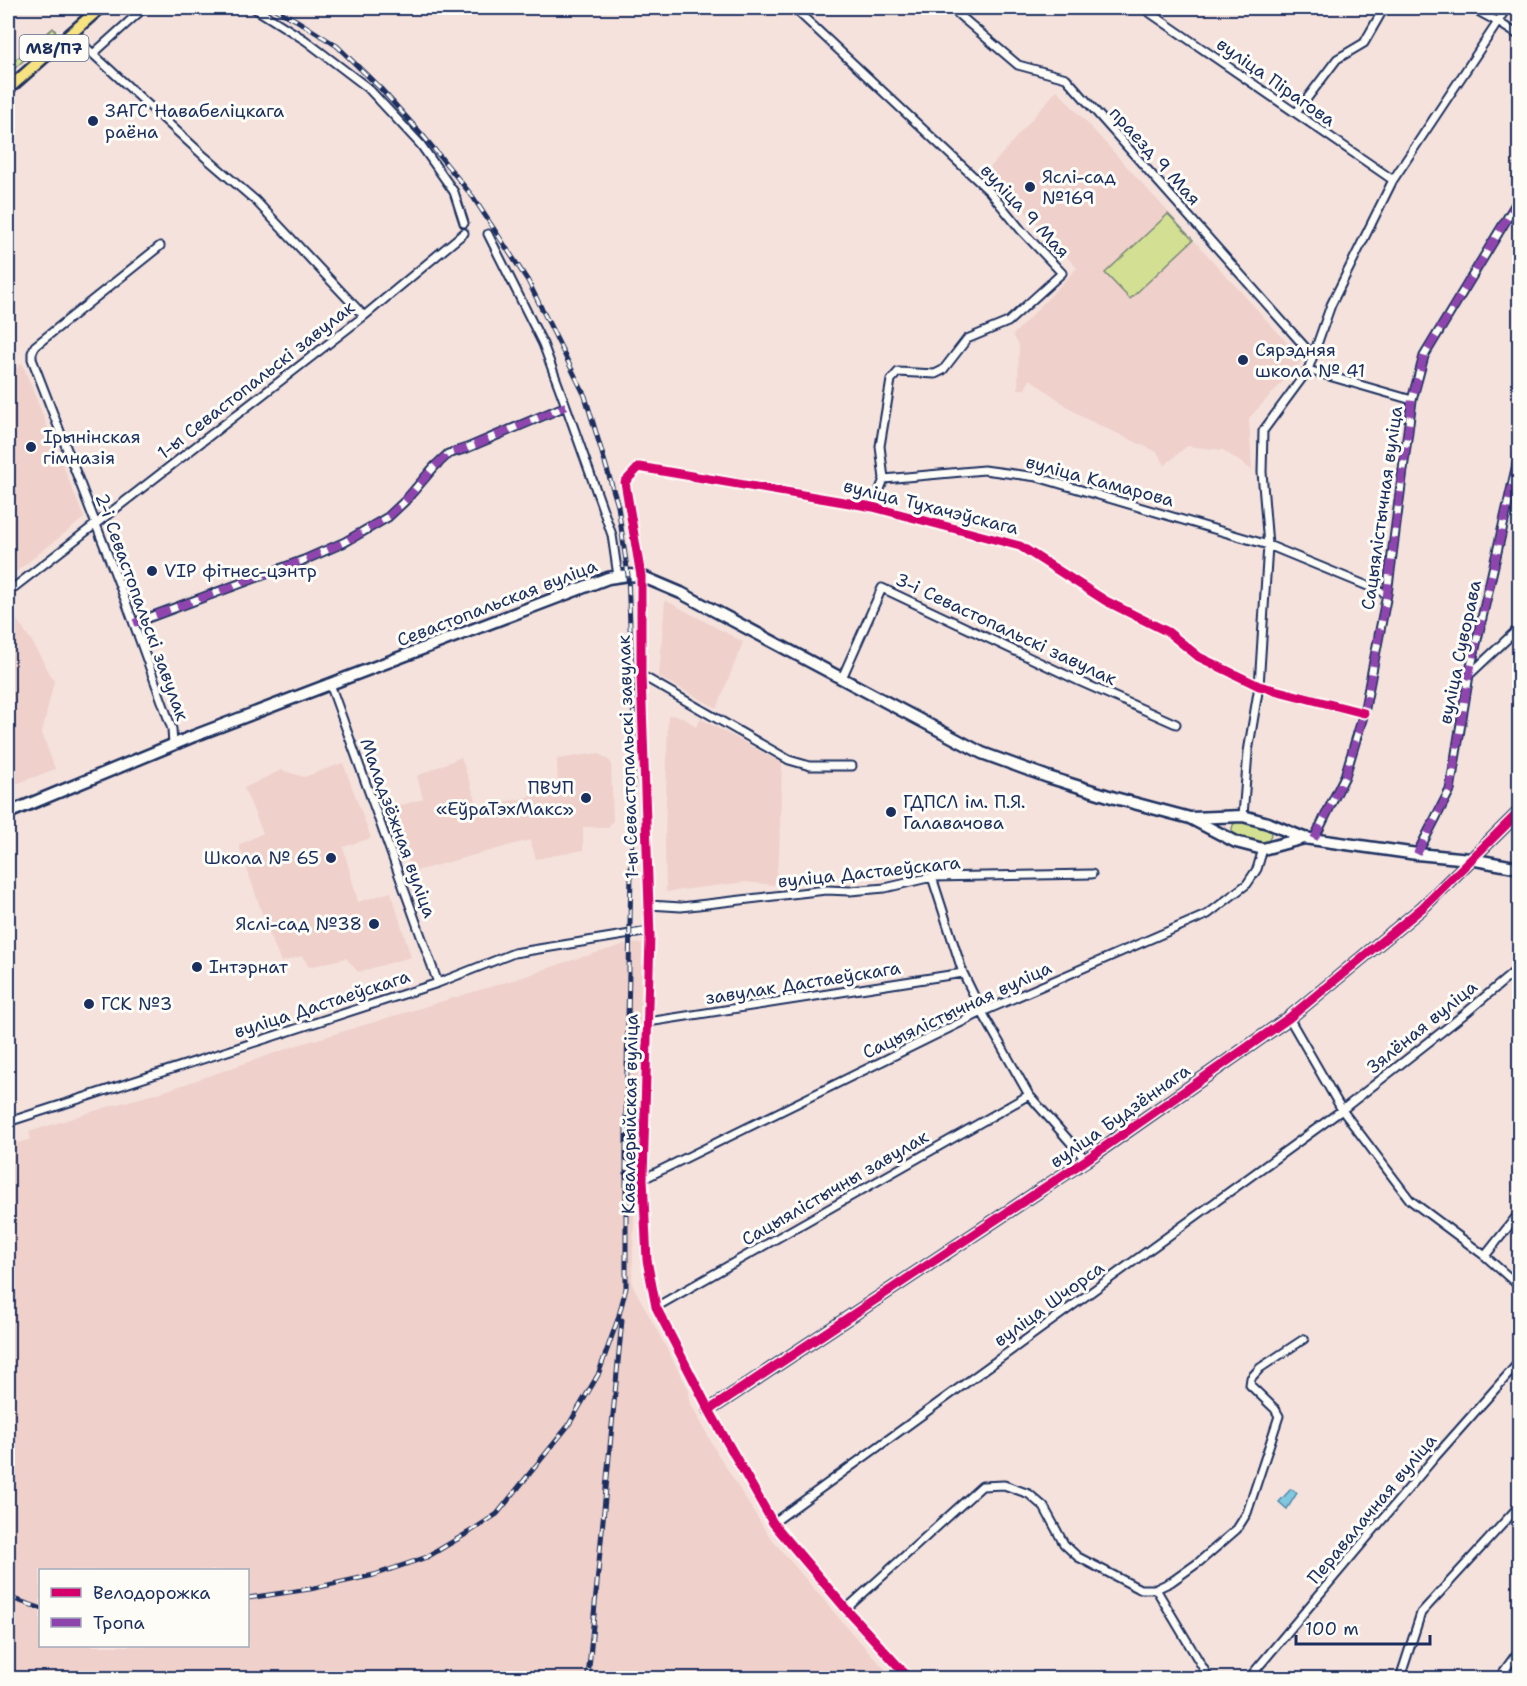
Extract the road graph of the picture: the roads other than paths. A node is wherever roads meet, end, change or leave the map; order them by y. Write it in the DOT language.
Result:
graph roads {
  1 [pos="100,8"];
  2 [pos="144,8"];
  3 [pos="254,8"];
  4 [pos="794,8"];
  5 [pos="951,8"];
  6 [pos="1143,8"];
  7 [pos="1384,8"];
  8 [pos="1472,8"];
  9 [pos="1506,8"];
  10 [pos="1498,22"];
  11 [pos="72,33"];
  12 [pos="1520,36"];
  13 [pos="93,54"];
  14 [pos="8,90"];
  15 [pos="1296,113"];
  16 [pos="1393,180"];
  17 [pos="1520,197"];
  18 [pos="464,223"];
  19 [pos="464,232"];
  20 [pos="488,234"];
  21 [pos="160,246"];
  22 [pos="364,316"];
  23 [pos="1313,356"];
  24 [pos="1308,370"];
  25 [pos="1412,400"];
  26 [pos="566,406"];
  27 [pos="1520,451"];
  28 [pos="884,479"];
  29 [pos="873,507"];
  30 [pos="96,522"];
  31 [pos="1268,545"];
  32 [pos="618,576"];
  33 [pos="641,576"];
  34 [pos="8,592"];
  35 [pos="1387,594"];
  36 [pos="134,623"];
  37 [pos="1520,627"];
  38 [pos="641,675"];
  39 [pos="1469,675"];
  40 [pos="842,678"];
  41 [pos="330,684"];
  42 [pos="1259,686"];
  43 [pos="1364,713"];
  44 [pos="1176,724"];
  45 [pos="173,745"];
  46 [pos="852,766"];
  47 [pos="1520,811"];
  48 [pos="8,813"];
  49 [pos="1240,816"];
  50 [pos="1190,818"];
  51 [pos="1268,823"];
  52 [pos="1309,838"];
  53 [pos="1236,842"];
  54 [pos="1263,849"];
  55 [pos="1417,854"];
  56 [pos="1470,859"];
  57 [pos="1520,868"];
  58 [pos="1092,874"];
  59 [pos="932,877"];
  60 [pos="649,905"];
  61 [pos="650,934"];
  62 [pos="1520,967"];
  63 [pos="963,973"];
  64 [pos="438,982"];
  65 [pos="982,1012"];
  66 [pos="1289,1018"];
  67 [pos="648,1022"];
  68 [pos="1029,1095"];
  69 [pos="1342,1110"];
  70 [pos="8,1122"];
  71 [pos="1086,1160"];
  72 [pos="643,1179"];
  73 [pos="1520,1212"];
  74 [pos="1485,1256"];
  75 [pos="1520,1287"];
  76 [pos="656,1307"];
  77 [pos="1304,1339"];
  78 [pos="1520,1361"];
  79 [pos="709,1410"];
  80 [pos="1520,1505"];
  81 [pos="773,1523"];
  82 [pos="1156,1588"];
  83 [pos="846,1609"];
  84 [pos="1520,1649"];
  85 [pos="909,1678"];
  86 [pos="1209,1678"];
  87 [pos="1249,1678"];
  88 [pos="1400,1678"];
  89 [pos="1499,1678"];
  1 -- 11 [label="main road, М8/П7"];
  2 -- 13 [label="street"];
  3 -- 18 [label="street"];
  4 -- 28 [label="street, вуліца 9 Мая"];
  5 -- 23 [label="street, праезд 9 Мая"];
  6 -- 15 [label="street, вуліца Пірагова"];
  7 -- 15 [label="street"];
  8 -- 10 [label="street"];
  9 -- 10 [label="street"];
  10 -- 12 [label="street"];
  10 -- 16 [label="street"];
  11 -- 13 [label="street"];
  11 -- 14 [label="main road, М8/П7"];
  13 -- 22 [label="street"];
  15 -- 16 [label="street, вуліца Пірагова"];
  16 -- 23 [label="street"];
  17 -- 25 [label="street, Сацыялістычная вуліца"];
  19 -- 22 [label="street, 1-ы Севастопальскі завулак"];
  20 -- 26 [label="street"];
  21 -- 30 [label="street, 2-і Севастопальскі завулак"];
  22 -- 30 [label="street, 1-ы Севастопальскі завулак"];
  23 -- 24 [label="street"];
  24 -- 25 [label="street"];
  24 -- 31 [label="street"];
  25 -- 35 [label="street, Сацыялістычная вуліца"];
  26 -- 32 [label="street"];
  26 -- 36 [label="street"];
  27 -- 39 [label="street, вуліца Суворава"];
  28 -- 29 [label="street, вуліца 9 Мая"];
  28 -- 31 [label="street, вуліца Камарова"];
  29 -- 33 [label="street, вуліца Тухачэўскага"];
  29 -- 42 [label="street, вуліца Тухачэўскага"];
  30 -- 34 [label="street, 1-ы Севастопальскі завулак"];
  30 -- 36 [label="street, 2-і Севастопальскі завулак"];
  31 -- 35 [label="street, вуліца Камарова"];
  31 -- 42 [label="street"];
  32 -- 33 [label="street, Севастопальская вуліца"];
  32 -- 41 [label="street, Севастопальская вуліца"];
  33 -- 38 [label="street, 1-ы Севастопальскі завулак"];
  33 -- 40 [label="street, Севастопальская вуліца"];
  35 -- 43 [label="street, Сацыялістычная вуліца"];
  36 -- 45 [label="street, 2-і Севастопальскі завулак"];
  37 -- 39 [label="street"];
  38 -- 46 [label="street"];
  38 -- 60 [label="street, 1-ы Севастопальскі завулак"];
  39 -- 55 [label="street, вуліца Суворава"];
  40 -- 44 [label="street, 3-і Севастопальскі завулак"];
  40 -- 50 [label="street, Севастопальская вуліца"];
  41 -- 45 [label="street, Севастопальская вуліца"];
  41 -- 64 [label="street, Маладзёжная вуліца"];
  42 -- 43 [label="street, вуліца Тухачэўскага"];
  42 -- 49 [label="street"];
  43 -- 52 [label="street, Сацыялістычная вуліца"];
  45 -- 48 [label="street, Севастопальская вуліца"];
  47 -- 56 [label="street, вуліца Будзённага"];
  49 -- 50 [label="street, Севастопальская вуліца"];
  49 -- 51 [label="street, Севастопальская вуліца"];
  49 -- 53 [label="street"];
  50 -- 53 [label="street, Севастопальская вуліца"];
  51 -- 52 [label="street, Севастопальская вуліца"];
  51 -- 54 [label="street"];
  52 -- 54 [label="street, Севастопальская вуліца"];
  52 -- 55 [label="street, Севастопальская вуліца"];
  53 -- 54 [label="street, Севастопальская вуліца"];
  54 -- 65 [label="street, Сацыялістычная вуліца"];
  55 -- 56 [label="street, Севастопальская вуліца"];
  56 -- 57 [label="street, Севастопальская вуліца"];
  56 -- 66 [label="street, вуліца Будзённага"];
  58 -- 59 [label="street, вуліца Дастаеўскага"];
  59 -- 60 [label="street, вуліца Дастаеўскага"];
  59 -- 63 [label="street"];
  60 -- 61 [label="street, 1-ы Севастопальскі завулак"];
  61 -- 64 [label="street, вуліца Дастаеўскага"];
  61 -- 67 [label="street, Кавалерыйская вуліца"];
  62 -- 69 [label="street, Зялёная вуліца"];
  63 -- 65 [label="street"];
  63 -- 67 [label="street, завулак Дастаеўскага"];
  64 -- 70 [label="street, вуліца Дастаеўскага"];
  65 -- 68 [label="street"];
  65 -- 72 [label="street, Сацыялістычная вуліца"];
  66 -- 69 [label="street"];
  66 -- 71 [label="street, вуліца Будзённага"];
  67 -- 72 [label="street, Кавалерыйская вуліца"];
  68 -- 71 [label="street"];
  68 -- 76 [label="street, Сацыялістычны завулак"];
  69 -- 74 [label="street"];
  69 -- 81 [label="street, вуліца Шчорса"];
  71 -- 79 [label="street, вуліца Будзённага"];
  72 -- 76 [label="street, Кавалерыйская вуліца"];
  73 -- 74 [label="street"];
  74 -- 75 [label="street"];
  76 -- 79 [label="street, Кавалерыйская вуліца"];
  77 -- 82 [label="street"];
  78 -- 87 [label="street, Перавалачная вуліца"];
  79 -- 81 [label="street, Кавалерыйская вуліца"];
  80 -- 88 [label="street"];
  81 -- 83 [label="street, Кавалерыйская вуліца"];
  82 -- 83 [label="street"];
  82 -- 86 [label="street"];
  83 -- 85 [label="street, Кавалерыйская вуліца"];
  84 -- 89 [label="street"];
}
